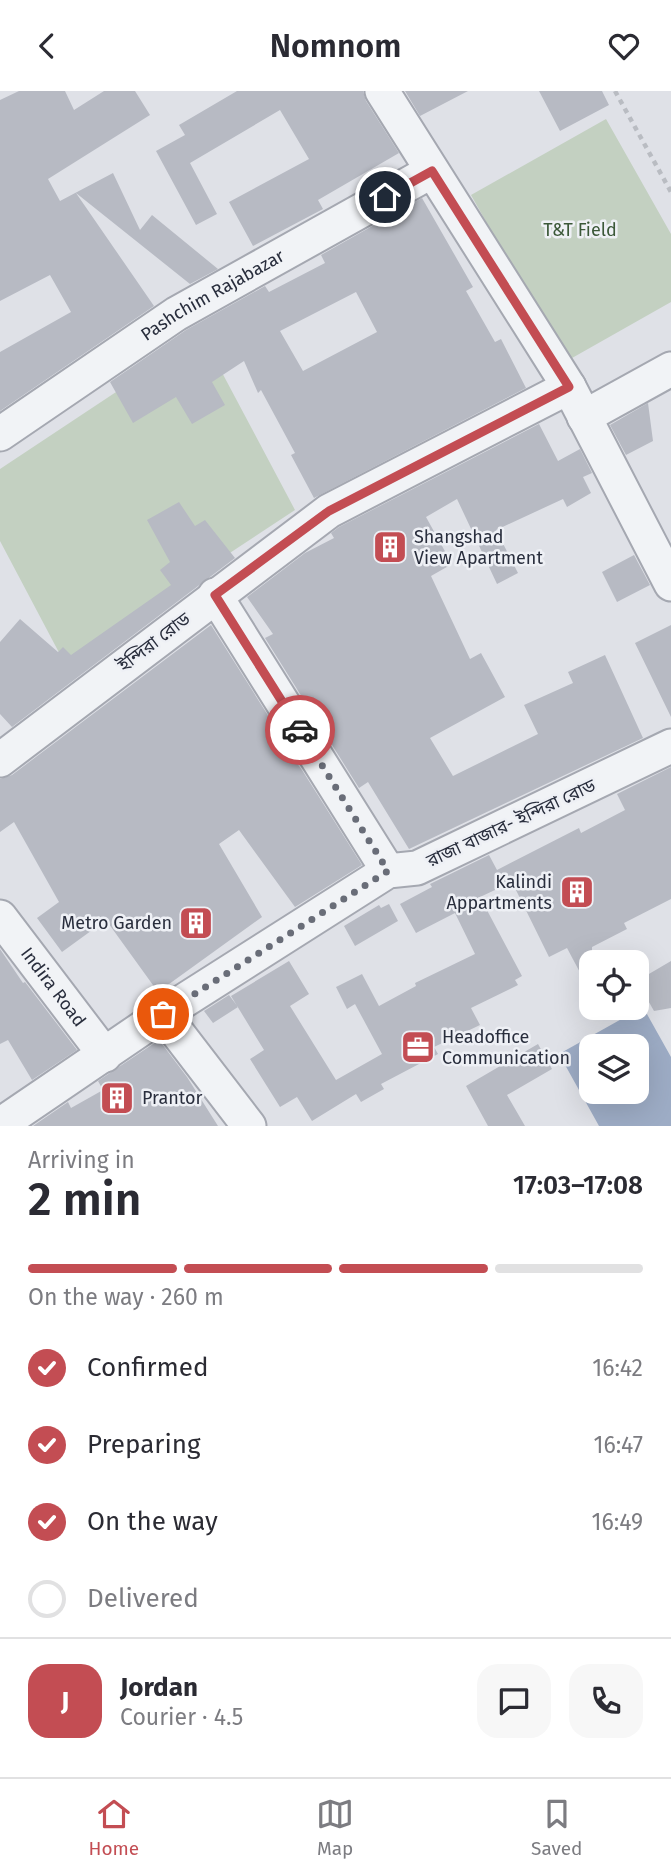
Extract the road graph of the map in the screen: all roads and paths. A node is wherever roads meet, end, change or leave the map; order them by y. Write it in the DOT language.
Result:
graph roads {
  1 [pos="382,91"];
  2 [pos="615,91"];
  3 [pos="432,171"];
  4 [pos="671,192"];
  5 [pos="671,369"];
  6 [pos="569,387"];
  7 [pos="584,417"];
  8 [pos="0,434"];
  9 [pos="671,584"];
  10 [pos="215,595"];
  11 [pos="671,746"];
  12 [pos="0,760"];
  13 [pos="388,871"];
  14 [pos="0,917"];
  15 [pos="163,1014"];
  16 [pos="105,1055"];
  17 [pos="15,1121"];
  18 [pos="249,1126"];
  1 -- 3 [label="street"];
  2 -- 4 [label="path"];
  3 -- 6 [label="street"];
  3 -- 8 [label="street, Pashchim Rajabazar"];
  5 -- 7 [label="street"];
  6 -- 7 [label="street"];
  6 -- 10 [label="street, ইন্দিরা রোড"];
  7 -- 9 [label="street"];
  10 -- 12 [label="street, ইন্দিরা রোড"];
  10 -- 13 [label="street"];
  11 -- 13 [label="street, রাজা বাজার- ইন্দিরা রোড"];
  13 -- 15 [label="street, রাজা বাজার- ইন্দিরা রোড"];
  14 -- 16 [label="street, Indira Road"];
  15 -- 16 [label="street, রাজা বাজার- ইন্দিরা রোড"];
  15 -- 18 [label="street"];
  16 -- 17 [label="street, রাজা বাজার- ইন্দিরা রোড"];
}
